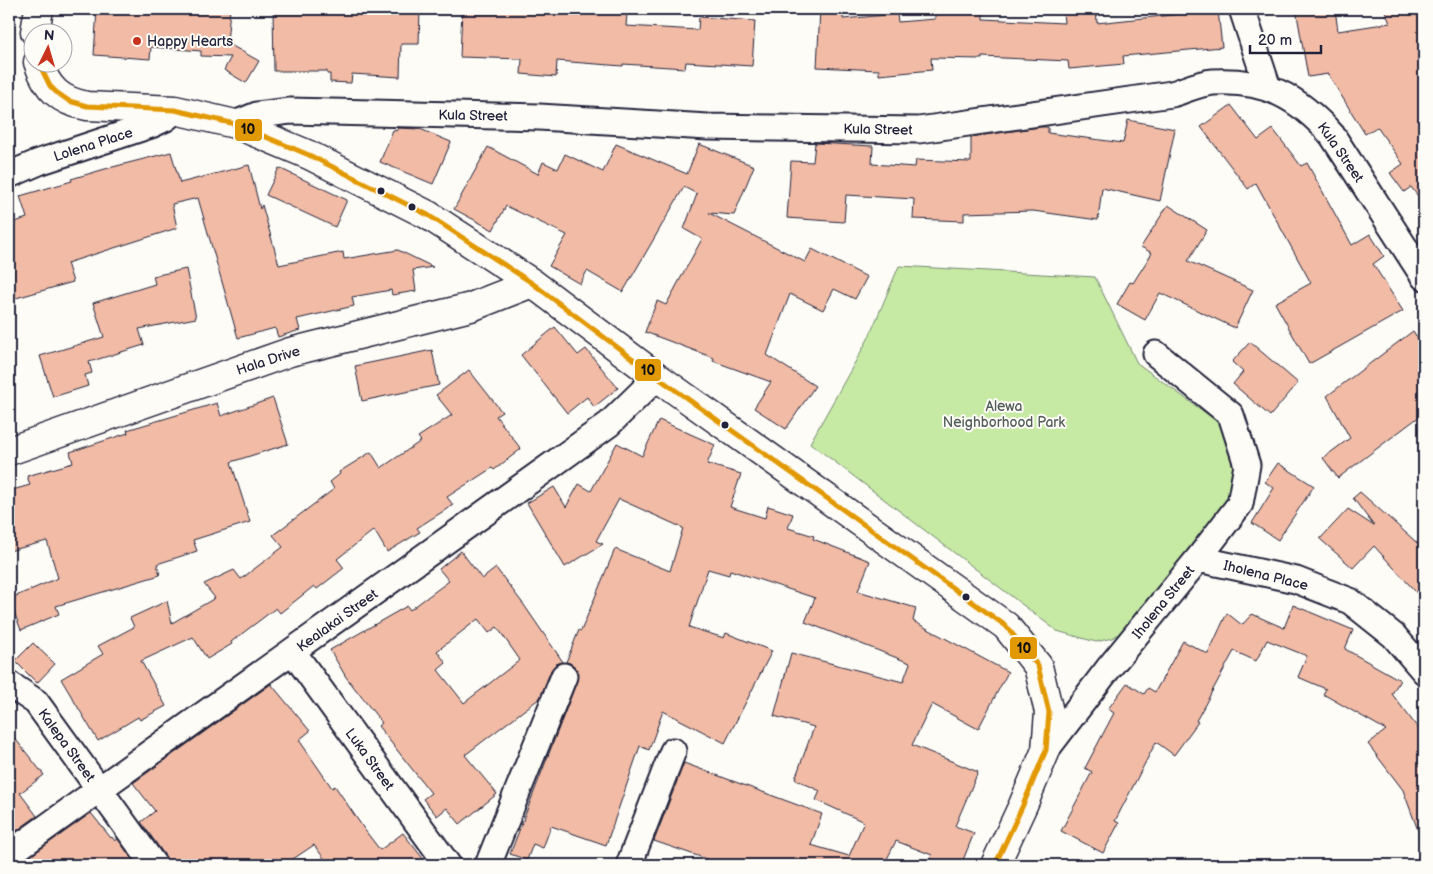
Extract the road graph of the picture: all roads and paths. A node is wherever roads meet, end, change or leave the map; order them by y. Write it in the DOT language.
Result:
graph roads {
  1 [pos="39,9"];
  2 [pos="1242,9"];
  3 [pos="37,22"];
  4 [pos="42,72"];
  5 [pos="1268,88"];
  6 [pos="175,110"];
  7 [pos="235,124"];
  8 [pos="9,175"];
  9 [pos="1424,278"];
  10 [pos="532,283"];
  11 [pos="1156,354"];
  12 [pos="657,377"];
  13 [pos="9,451"];
  14 [pos="1198,559"];
  15 [pos="293,652"];
  16 [pos="1424,670"];
  17 [pos="564,676"];
  18 [pos="9,684"];
  19 [pos="9,700"];
  20 [pos="36,702"];
  21 [pos="1046,750"];
  22 [pos="673,751"];
  23 [pos="100,790"];
  24 [pos="9,854"];
  25 [pos="154,865"];
  26 [pos="448,865"];
  27 [pos="488,865"];
  28 [pos="629,865"];
  29 [pos="995,865"];
  1 -- 3 [label="street"];
  2 -- 5 [label="street"];
  4 -- 6 [label="street"];
  5 -- 7 [label="street, Kula Street"];
  5 -- 9 [label="street, Kula Street"];
  6 -- 7 [label="street"];
  6 -- 8 [label="street, Lolena Place"];
  7 -- 10 [label="street"];
  10 -- 12 [label="street"];
  10 -- 13 [label="street, Hala Drive"];
  11 -- 14 [label="street, Iholena Street"];
  12 -- 15 [label="street, Kealakai Street"];
  12 -- 21 [label="street"];
  14 -- 16 [label="street, Iholena Place"];
  14 -- 21 [label="street, Iholena Street"];
  15 -- 23 [label="street, Kealakai Street"];
  15 -- 26 [label="street, Luka Street"];
  17 -- 27 [label="street"];
  18 -- 20 [label="street, Kalepa Street"];
  19 -- 20 [label="street"];
  20 -- 23 [label="street, Kalepa Street"];
  21 -- 29 [label="street, Iholena Street"];
  22 -- 28 [label="street"];
  23 -- 24 [label="street, Kealakai Street"];
  23 -- 25 [label="street, Kalepa Street"];
}
